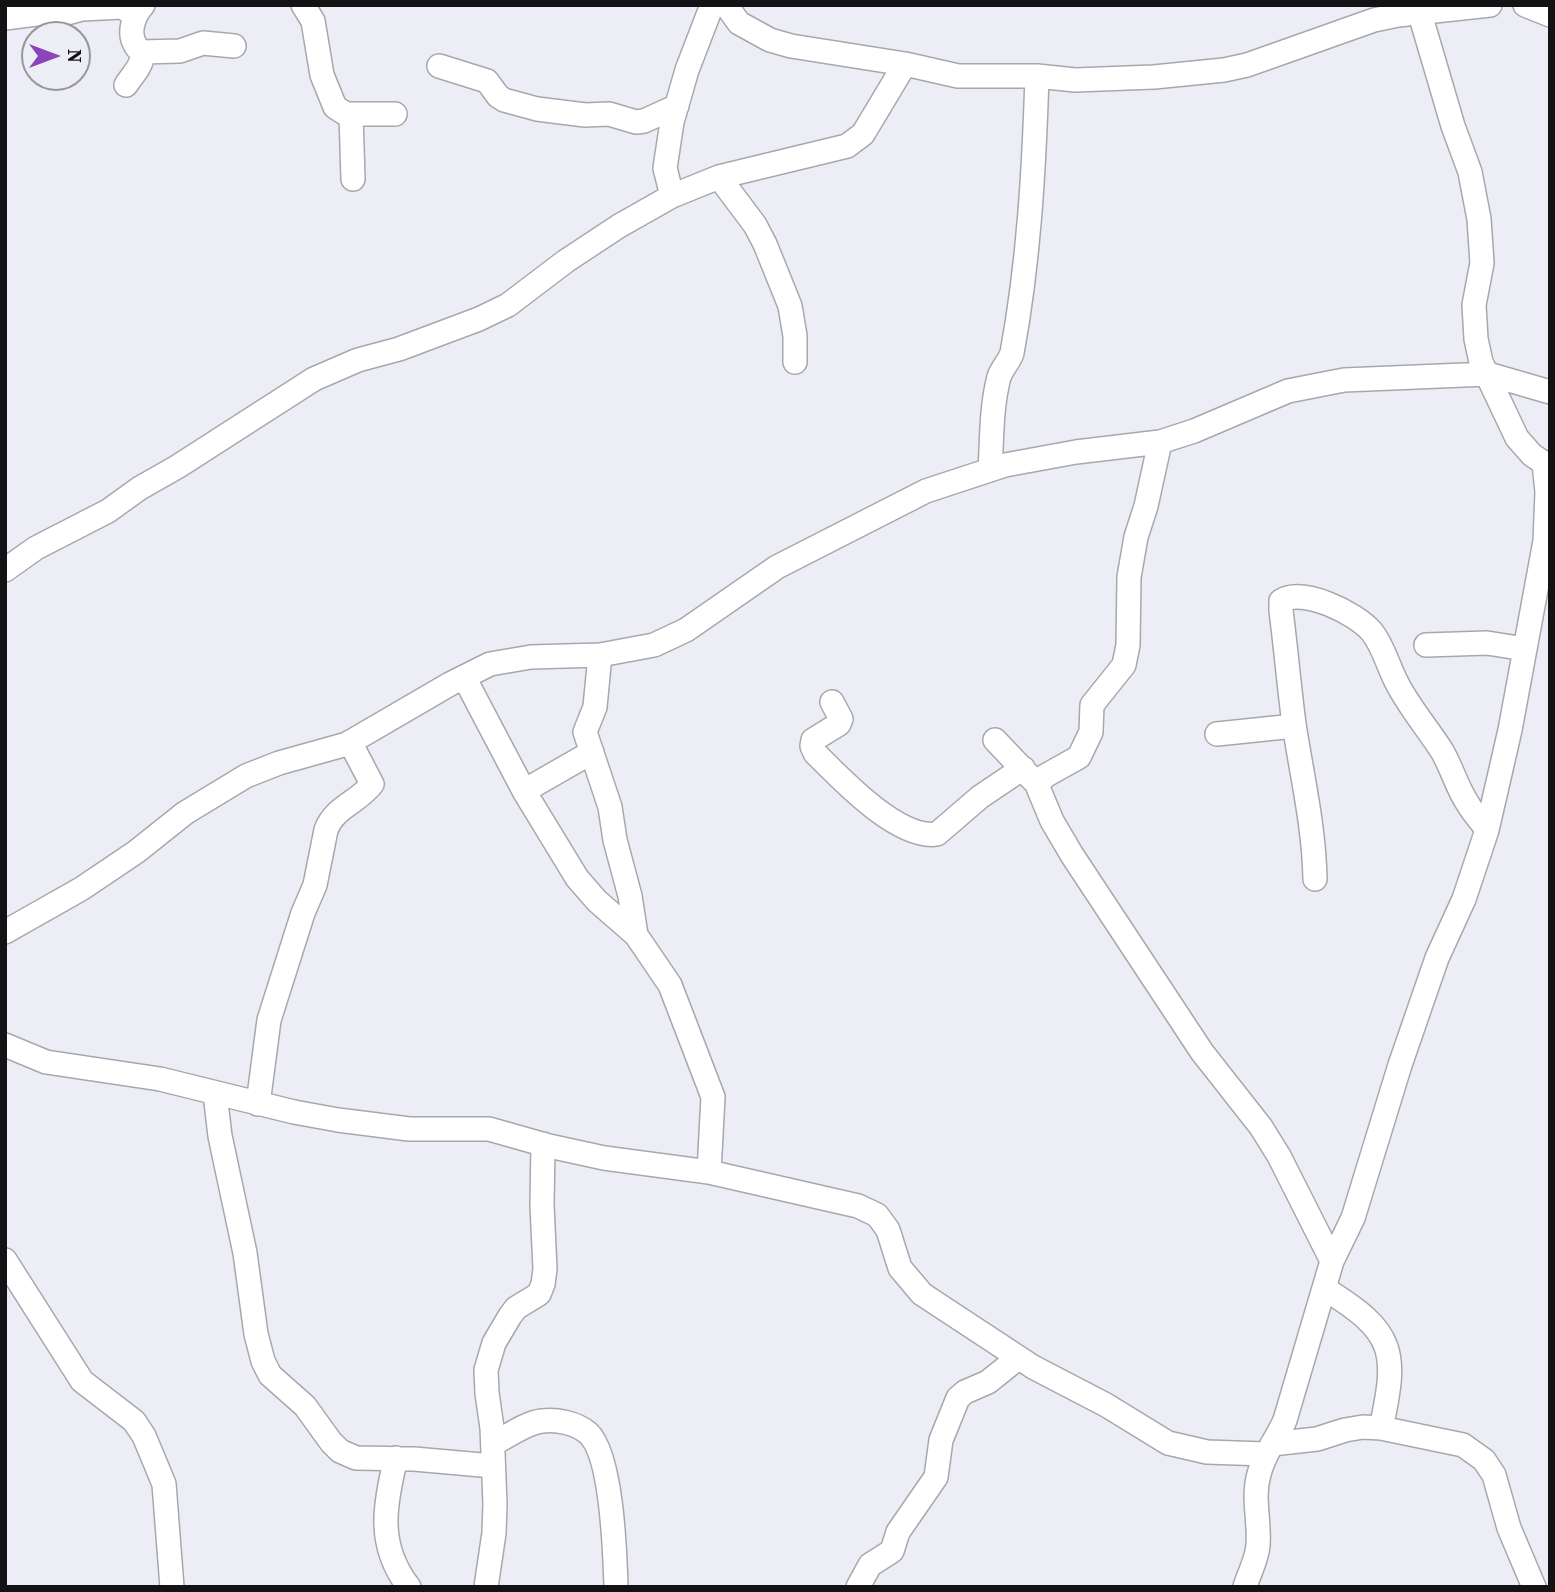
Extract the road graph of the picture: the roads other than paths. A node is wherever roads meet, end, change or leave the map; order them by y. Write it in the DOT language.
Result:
graph roads {
  1 [pos="303,5"];
  2 [pos="712,5"];
  3 [pos="726,5"];
  4 [pos="1490,5"];
  5 [pos="1524,5"];
  6 [pos="139,10"];
  7 [pos="1405,11"];
  8 [pos="1550,15"];
  9 [pos="5,18"];
  10 [pos="234,46"];
  11 [pos="141,51"];
  12 [pos="905,64"];
  13 [pos="439,66"];
  14 [pos="1037,76"];
  15 [pos="126,85"];
  16 [pos="677,106"];
  17 [pos="351,114"];
  18 [pos="394,114"];
  19 [pos="719,177"];
  20 [pos="353,178"];
  21 [pos="672,196"];
  22 [pos="795,362"];
  23 [pos="1488,374"];
  24 [pos="1550,392"];
  25 [pos="1160,442"];
  26 [pos="1547,460"];
  27 [pos="990,470"];
  28 [pos="5,570"];
  29 [pos="1534,633"];
  30 [pos="1426,645"];
  31 [pos="600,655"];
  32 [pos="464,677"];
  33 [pos="832,702"];
  34 [pos="1294,726"];
  35 [pos="1217,734"];
  36 [pos="995,740"];
  37 [pos="350,742"];
  38 [pos="592,752"];
  39 [pos="1030,777"];
  40 [pos="524,791"];
  41 [pos="1487,830"];
  42 [pos="1315,878"];
  43 [pos="5,932"];
  44 [pos="636,935"];
  45 [pos="5,1045"];
  46 [pos="215,1094"];
  47 [pos="258,1104"];
  48 [pos="543,1144"];
  49 [pos="709,1172"];
  50 [pos="5,1260"];
  51 [pos="1332,1261"];
  52 [pos="1325,1289"];
  53 [pos="1018,1358"];
  54 [pos="1381,1428"];
  55 [pos="1268,1449"];
  56 [pos="493,1455"];
  57 [pos="396,1458"];
  58 [pos="172,1587"];
  59 [pos="409,1587"];
  60 [pos="486,1587"];
  61 [pos="616,1587"];
  62 [pos="858,1587"];
  63 [pos="1245,1587"];
  64 [pos="1534,1587"];
  1 -- 17 [label="street"];
  2 -- 16 [label="street"];
  3 -- 12 [label="street"];
  4 -- 7 [label="street"];
  5 -- 8 [label="street"];
  6 -- 9 [label="street"];
  6 -- 11 [label="street"];
  7 -- 14 [label="street"];
  7 -- 23 [label="street"];
  10 -- 11 [label="street"];
  11 -- 15 [label="street"];
  12 -- 14 [label="street"];
  12 -- 19 [label="street"];
  13 -- 16 [label="street"];
  14 -- 27 [label="street"];
  16 -- 21 [label="street"];
  17 -- 18 [label="street"];
  17 -- 20 [label="street"];
  19 -- 21 [label="street"];
  19 -- 22 [label="street"];
  21 -- 28 [label="street"];
  23 -- 24 [label="street"];
  23 -- 25 [label="street"];
  23 -- 26 [label="street"];
  25 -- 27 [label="street"];
  25 -- 39 [label="street"];
  26 -- 29 [label="street"];
  27 -- 31 [label="street"];
  29 -- 30 [label="street"];
  29 -- 41 [label="street"];
  31 -- 32 [label="street"];
  31 -- 38 [label="street"];
  32 -- 37 [label="street"];
  32 -- 40 [label="street"];
  33 -- 39 [label="street"];
  34 -- 35 [label="street"];
  34 -- 41 [label="street"];
  34 -- 42 [label="street"];
  36 -- 39 [label="street"];
  37 -- 43 [label="street"];
  37 -- 47 [label="street"];
  38 -- 40 [label="street"];
  38 -- 44 [label="street"];
  39 -- 51 [label="street"];
  40 -- 44 [label="street"];
  41 -- 51 [label="street"];
  44 -- 49 [label="street"];
  45 -- 46 [label="street"];
  46 -- 47 [label="street"];
  46 -- 57 [label="street"];
  47 -- 48 [label="street"];
  48 -- 49 [label="street"];
  48 -- 56 [label="street"];
  49 -- 53 [label="street"];
  50 -- 58 [label="street"];
  51 -- 52 [label="street"];
  52 -- 54 [label="street"];
  52 -- 55 [label="street"];
  53 -- 55 [label="street"];
  53 -- 62 [label="street"];
  54 -- 55 [label="street"];
  54 -- 64 [label="street"];
  55 -- 63 [label="street"];
  56 -- 57 [label="street"];
  56 -- 60 [label="street"];
  56 -- 61 [label="street"];
  57 -- 59 [label="street"];
}
